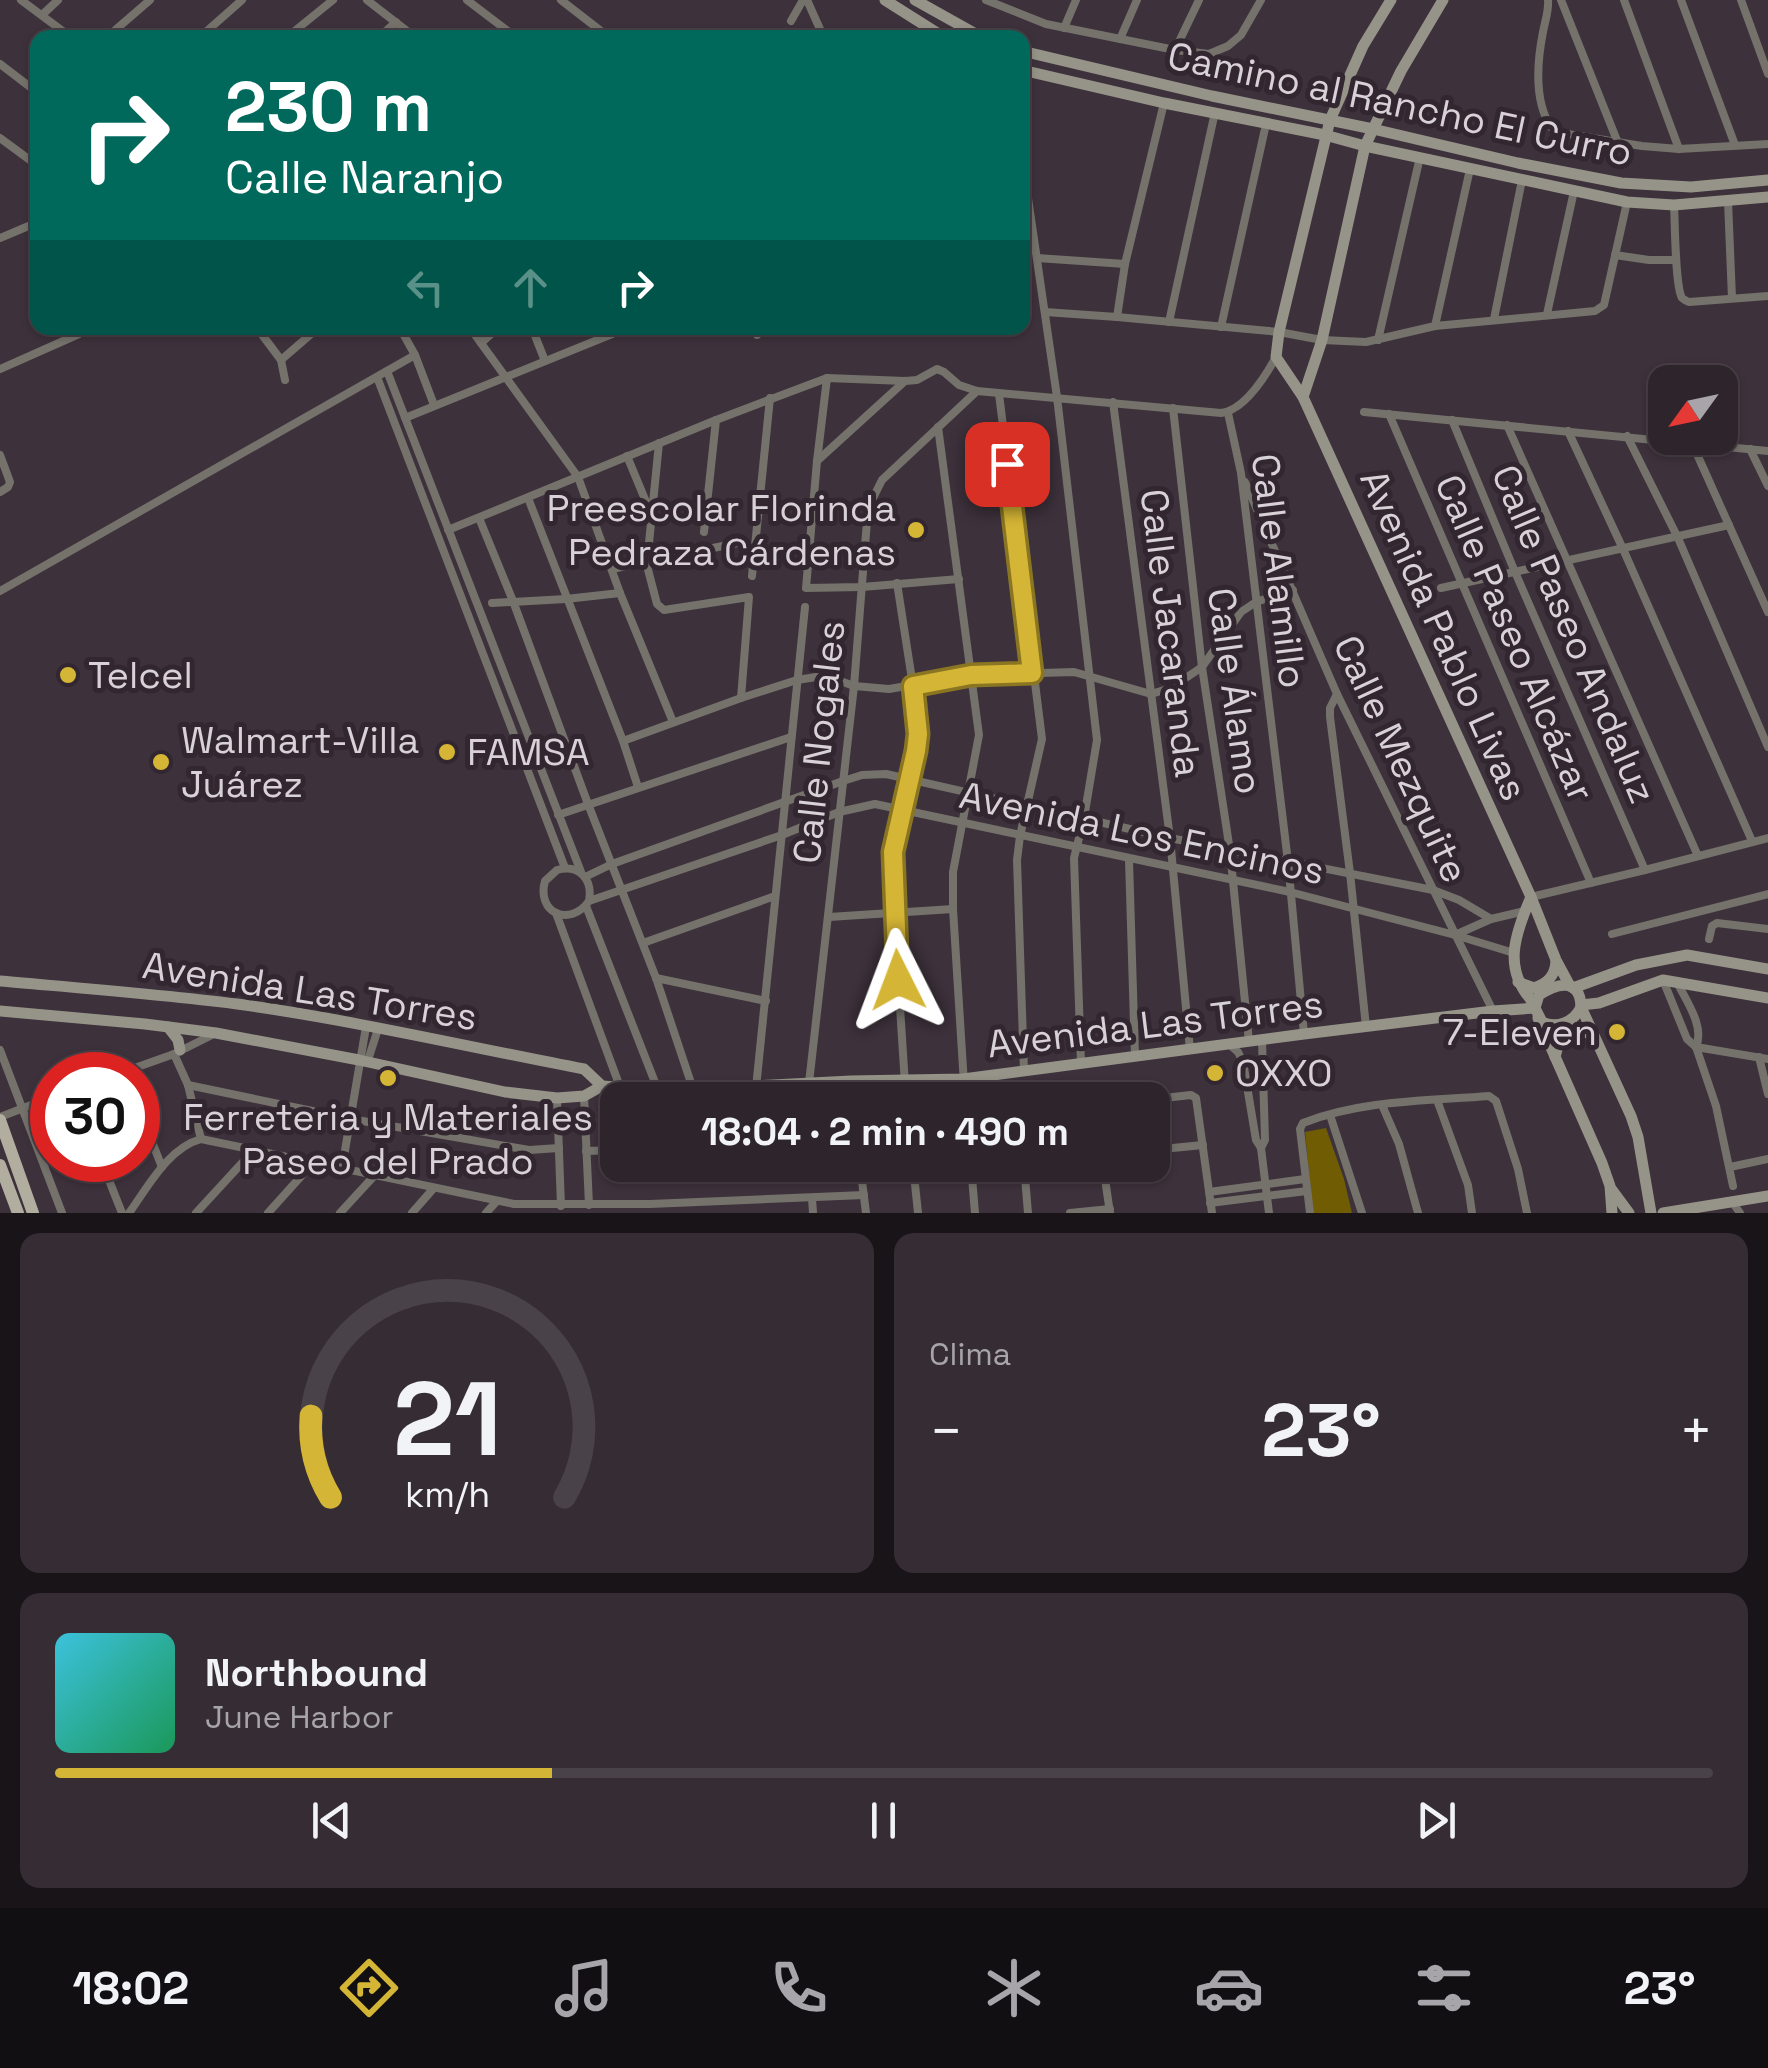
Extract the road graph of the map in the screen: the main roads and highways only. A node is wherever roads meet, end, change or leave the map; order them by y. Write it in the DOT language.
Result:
graph roads {
  1 [pos="0,1119"];
  2 [pos="0,1165"];
  3 [pos="18,1213"];
  4 [pos="33,1213"];
  1 -- 4 [label="main road"];
  2 -- 3 [label="main road"];
}
